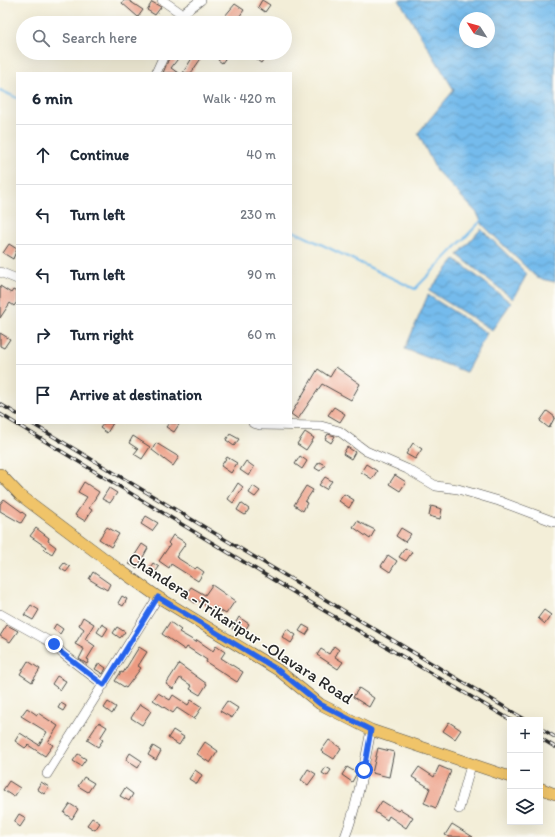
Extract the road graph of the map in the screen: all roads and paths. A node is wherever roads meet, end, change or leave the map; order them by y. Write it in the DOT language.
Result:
graph roads {
  1 [pos="162,0"];
  2 [pos="201,0"];
  3 [pos="177,16"];
  4 [pos="183,16"];
  5 [pos="162,60"];
  6 [pos="156,72"];
  7 [pos="0,272"];
  8 [pos="16,279"];
  9 [pos="255,424"];
  10 [pos="0,474"];
  11 [pos="555,522"];
  12 [pos="158,597"];
  13 [pos="0,614"];
  14 [pos="104,685"];
  15 [pos="371,730"];
  16 [pos="472,765"];
  17 [pos="47,774"];
  18 [pos="507,776"];
  19 [pos="542,789"];
  20 [pos="555,794"];
  21 [pos="460,809"];
  22 [pos="345,837"];
  1 -- 3 [label="street"];
  2 -- 4 [label="street"];
  5 -- 6 [label="street"];
  7 -- 8 [label="street"];
  9 -- 11 [label="street"];
  10 -- 12 [label="main road, Chandera -Trikaripur -Olavara Road"];
  12 -- 14 [label="street"];
  12 -- 15 [label="main road, Chandera -Trikaripur -Olavara Road"];
  13 -- 14 [label="street"];
  14 -- 17 [label="street"];
  15 -- 16 [label="main road, Chandera -Trikaripur -Olavara Road"];
  15 -- 22 [label="street"];
  16 -- 18 [label="main road, Chandera -Trikaripur -Olavara Road"];
  16 -- 21 [label="street"];
  19 -- 20 [label="main road"];
}
